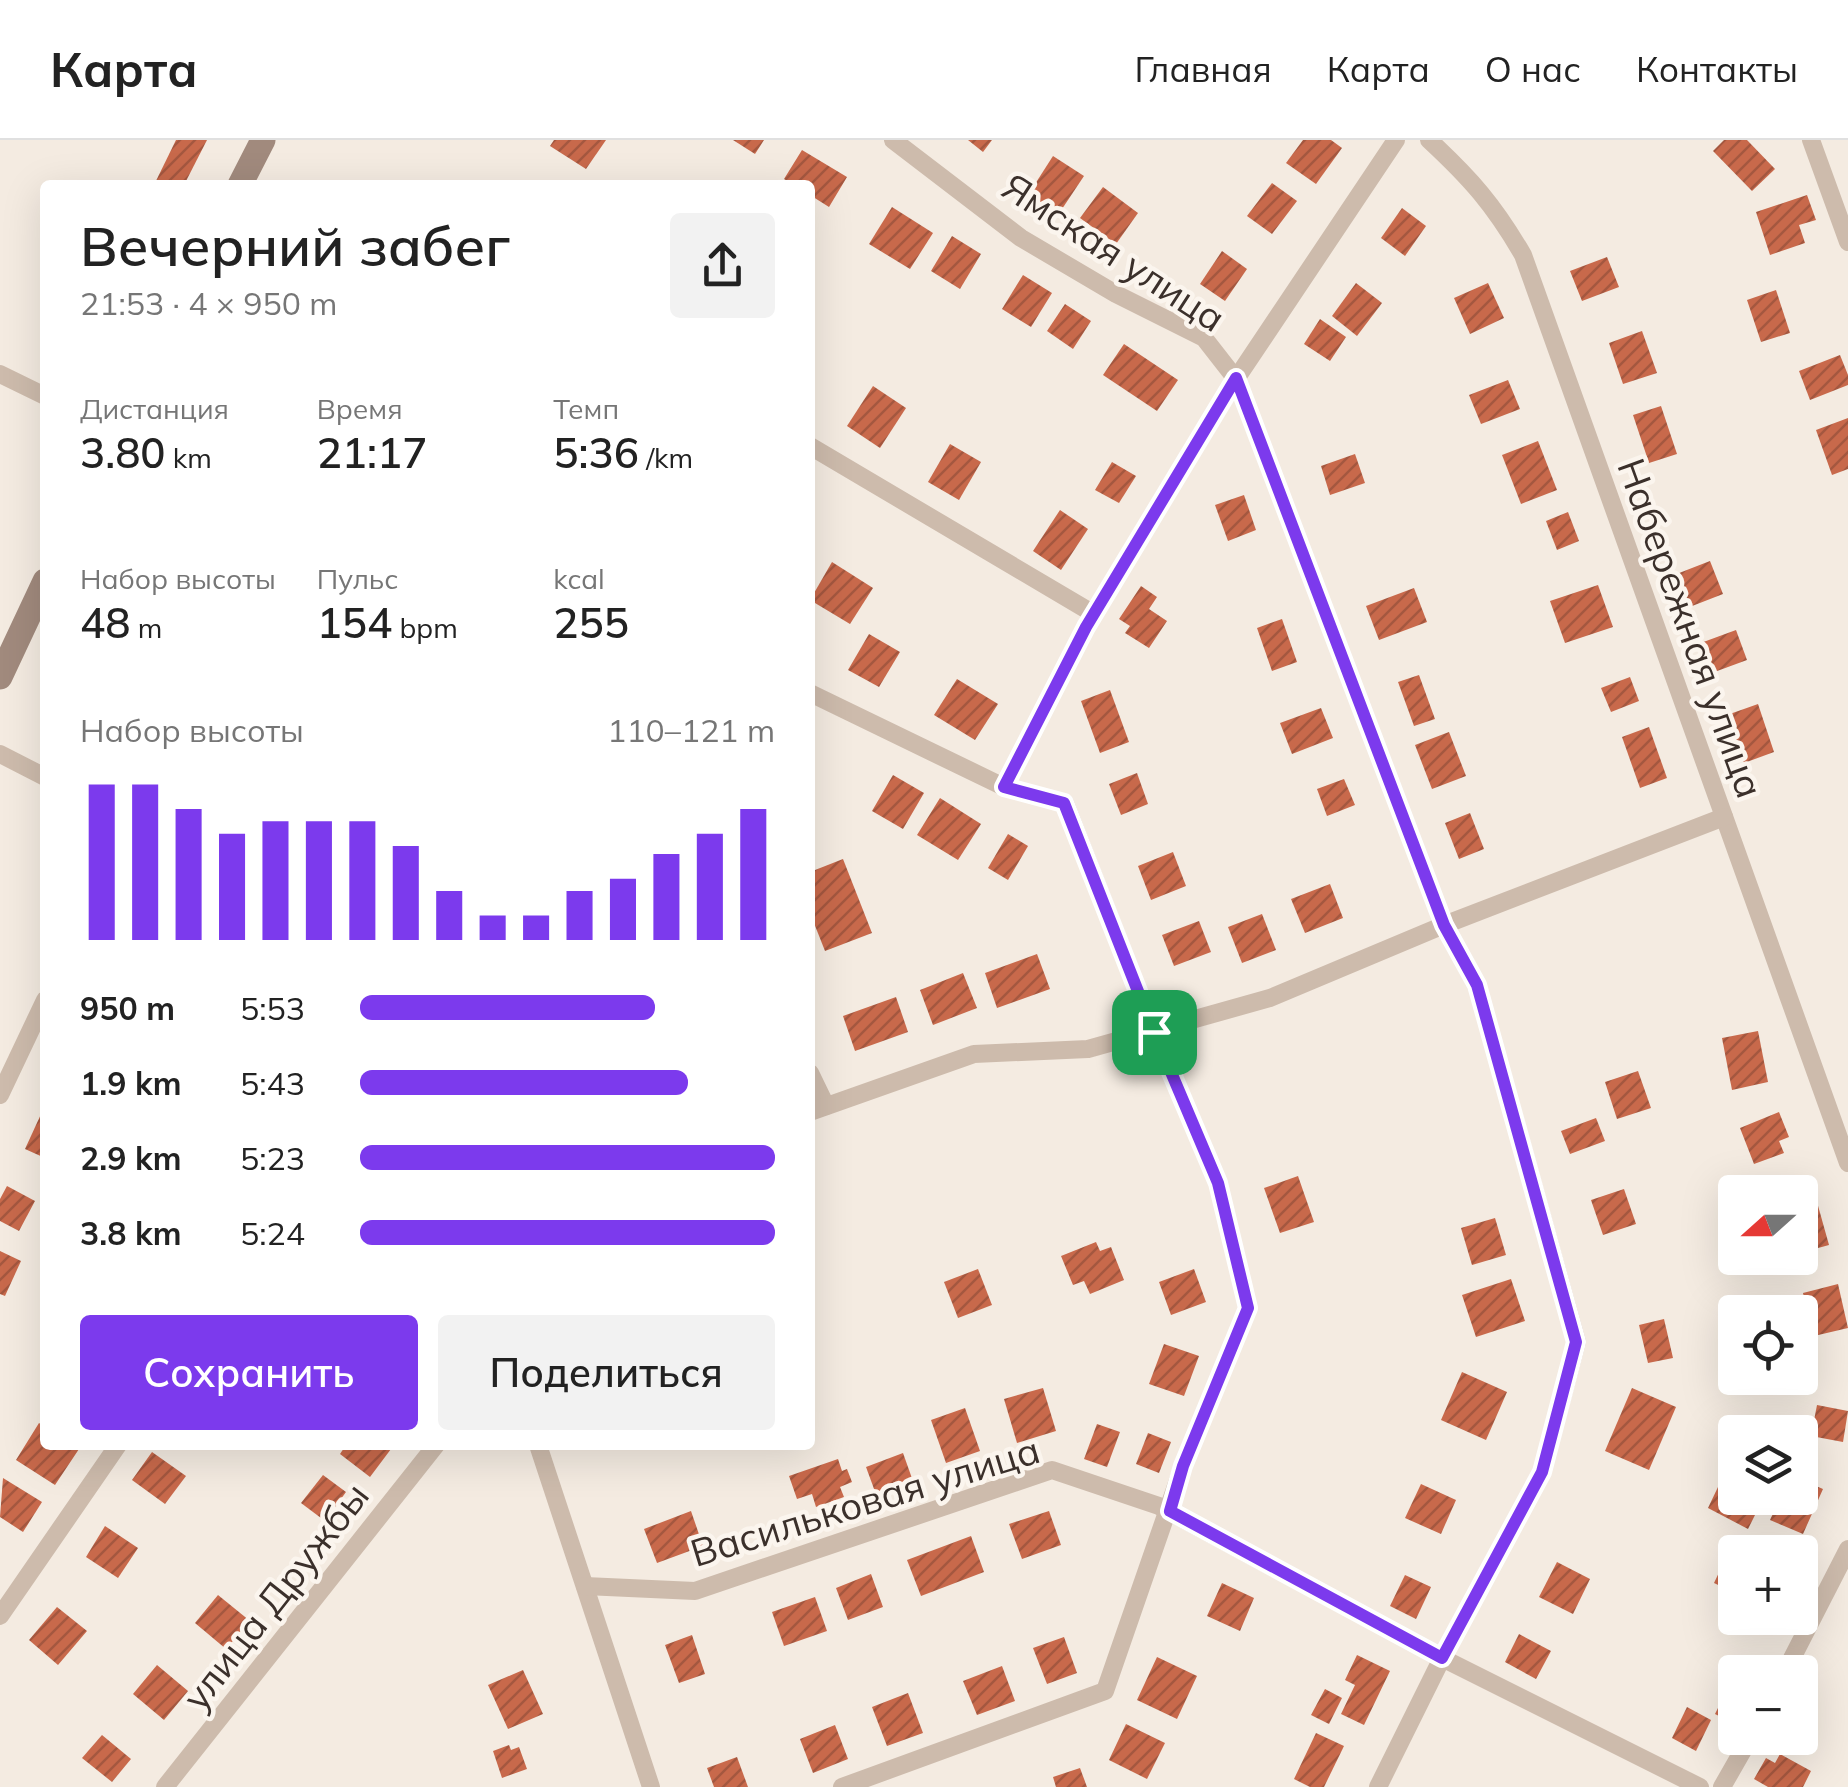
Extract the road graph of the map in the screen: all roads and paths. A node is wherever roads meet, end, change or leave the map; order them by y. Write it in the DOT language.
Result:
graph roads {
  1 [pos="263,140"];
  2 [pos="893,140"];
  3 [pos="1396,140"];
  4 [pos="1429,140"];
  5 [pos="1811,140"];
  6 [pos="243,180"];
  7 [pos="1848,242"];
  8 [pos="0,374"];
  9 [pos="1236,378"];
  10 [pos="40,394"];
  11 [pos="815,449"];
  12 [pos="40,592"];
  13 [pos="1094,614"];
  14 [pos="0,677"];
  15 [pos="815,695"];
  16 [pos="0,754"];
  17 [pos="40,774"];
  18 [pos="1004,787"];
  19 [pos="1724,818"];
  20 [pos="1444,925"];
  21 [pos="40,1011"];
  22 [pos="1154,1032"];
  23 [pos="0,1095"];
  24 [pos="818,1109"];
  25 [pos="1848,1163"];
  26 [pos="115,1450"];
  27 [pos="432,1450"];
  28 [pos="540,1450"];
  29 [pos="1165,1509"];
  30 [pos="1848,1549"];
  31 [pos="585,1586"];
  32 [pos="0,1616"];
  33 [pos="1795,1655"];
  34 [pos="1442,1658"];
  35 [pos="1740,1755"];
  36 [pos="165,1787"];
  37 [pos="652,1787"];
  38 [pos="842,1787"];
  39 [pos="1378,1787"];
  40 [pos="1700,1787"];
  41 [pos="1722,1787"];
  1 -- 6 [label="main road"];
  2 -- 9 [label="street, Ямская улица"];
  3 -- 9 [label="street"];
  4 -- 19 [label="street, Набережная улица"];
  5 -- 7 [label="street"];
  8 -- 10 [label="street"];
  9 -- 13 [label="street"];
  9 -- 20 [label="street, Ямская улица"];
  11 -- 13 [label="street"];
  12 -- 14 [label="main road"];
  13 -- 18 [label="street"];
  15 -- 18 [label="street"];
  16 -- 17 [label="street"];
  18 -- 22 [label="street"];
  19 -- 20 [label="street"];
  19 -- 25 [label="street, Набережная улица"];
  20 -- 22 [label="street"];
  20 -- 34 [label="street, Ямская улица"];
  21 -- 23 [label="street"];
  22 -- 24 [label="street"];
  22 -- 29 [label="street"];
  26 -- 32 [label="street"];
  27 -- 36 [label="street, улица Дружбы"];
  28 -- 31 [label="street"];
  29 -- 31 [label="street, Васильковая улица"];
  29 -- 34 [label="street, Васильковая улица"];
  29 -- 38 [label="street"];
  30 -- 33 [label="street"];
  31 -- 37 [label="street"];
  34 -- 39 [label="street, Ямская улица"];
  34 -- 40 [label="street, Васильковая улица"];
  35 -- 41 [label="street"];
}
